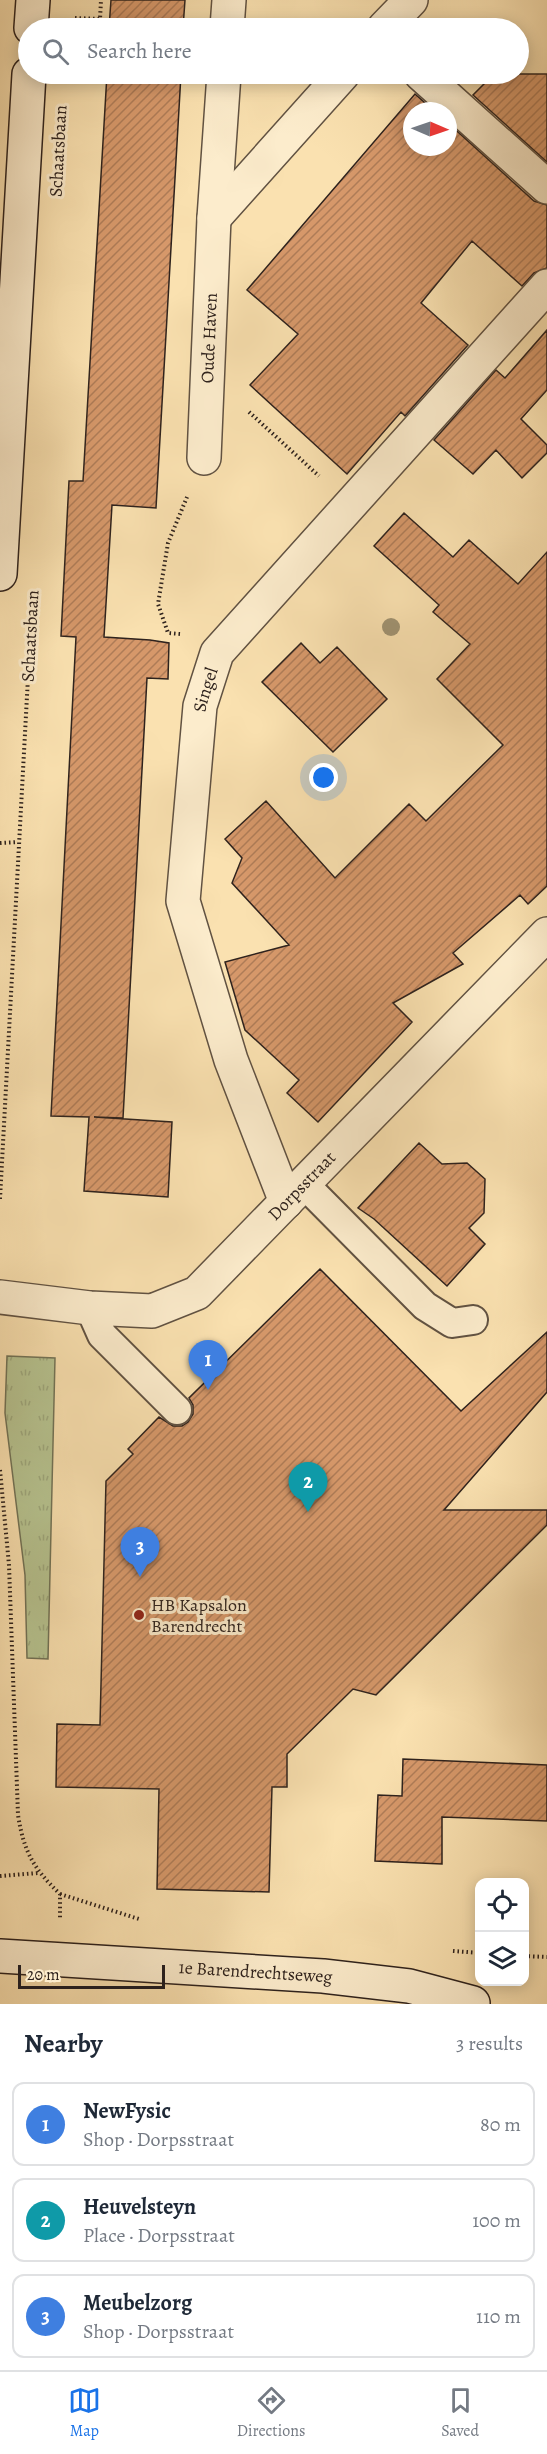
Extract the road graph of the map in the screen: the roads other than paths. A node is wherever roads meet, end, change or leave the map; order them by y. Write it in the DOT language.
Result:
graph roads {
  1 [pos="33,0"];
  2 [pos="229,0"];
  3 [pos="411,0"];
  4 [pos="32,18"];
  5 [pos="228,18"];
  6 [pos="394,18"];
  7 [pos="28,84"];
  8 [pos="223,84"];
  9 [pos="334,84"];
  10 [pos="432,84"];
  11 [pos="547,187"];
  12 [pos="11,218"];
  13 [pos="214,218"];
  14 [pos="547,286"];
  15 [pos="204,458"];
  16 [pos="0,574"];
  17 [pos="547,934"];
  18 [pos="295,1193"];
  19 [pos="0,1297"];
  20 [pos="90,1308"];
  21 [pos="473,1320"];
  22 [pos="177,1410"];
  23 [pos="0,1956"];
  24 [pos="471,2004"];
  25 [pos="496,2004"];
  1 -- 4 [label="street"];
  2 -- 5 [label="street"];
  3 -- 6 [label="street"];
  7 -- 12 [label="street, Schaatsbaan"];
  8 -- 13 [label="street, Oude Haven"];
  9 -- 13 [label="street"];
  10 -- 11 [label="street"];
  12 -- 16 [label="street, Schaatsbaan"];
  13 -- 15 [label="street, Oude Haven"];
  14 -- 18 [label="street, Singel"];
  17 -- 18 [label="street, Dorpsstraat"];
  18 -- 20 [label="street, Dorpsstraat"];
  18 -- 21 [label="lane"];
  19 -- 20 [label="street, Dorpsstraat"];
  20 -- 22 [label="lane"];
  23 -- 24 [label="street, 1e Barendrechtseweg"];
  24 -- 25 [label="street, 1e Barendrechtseweg"];
}
